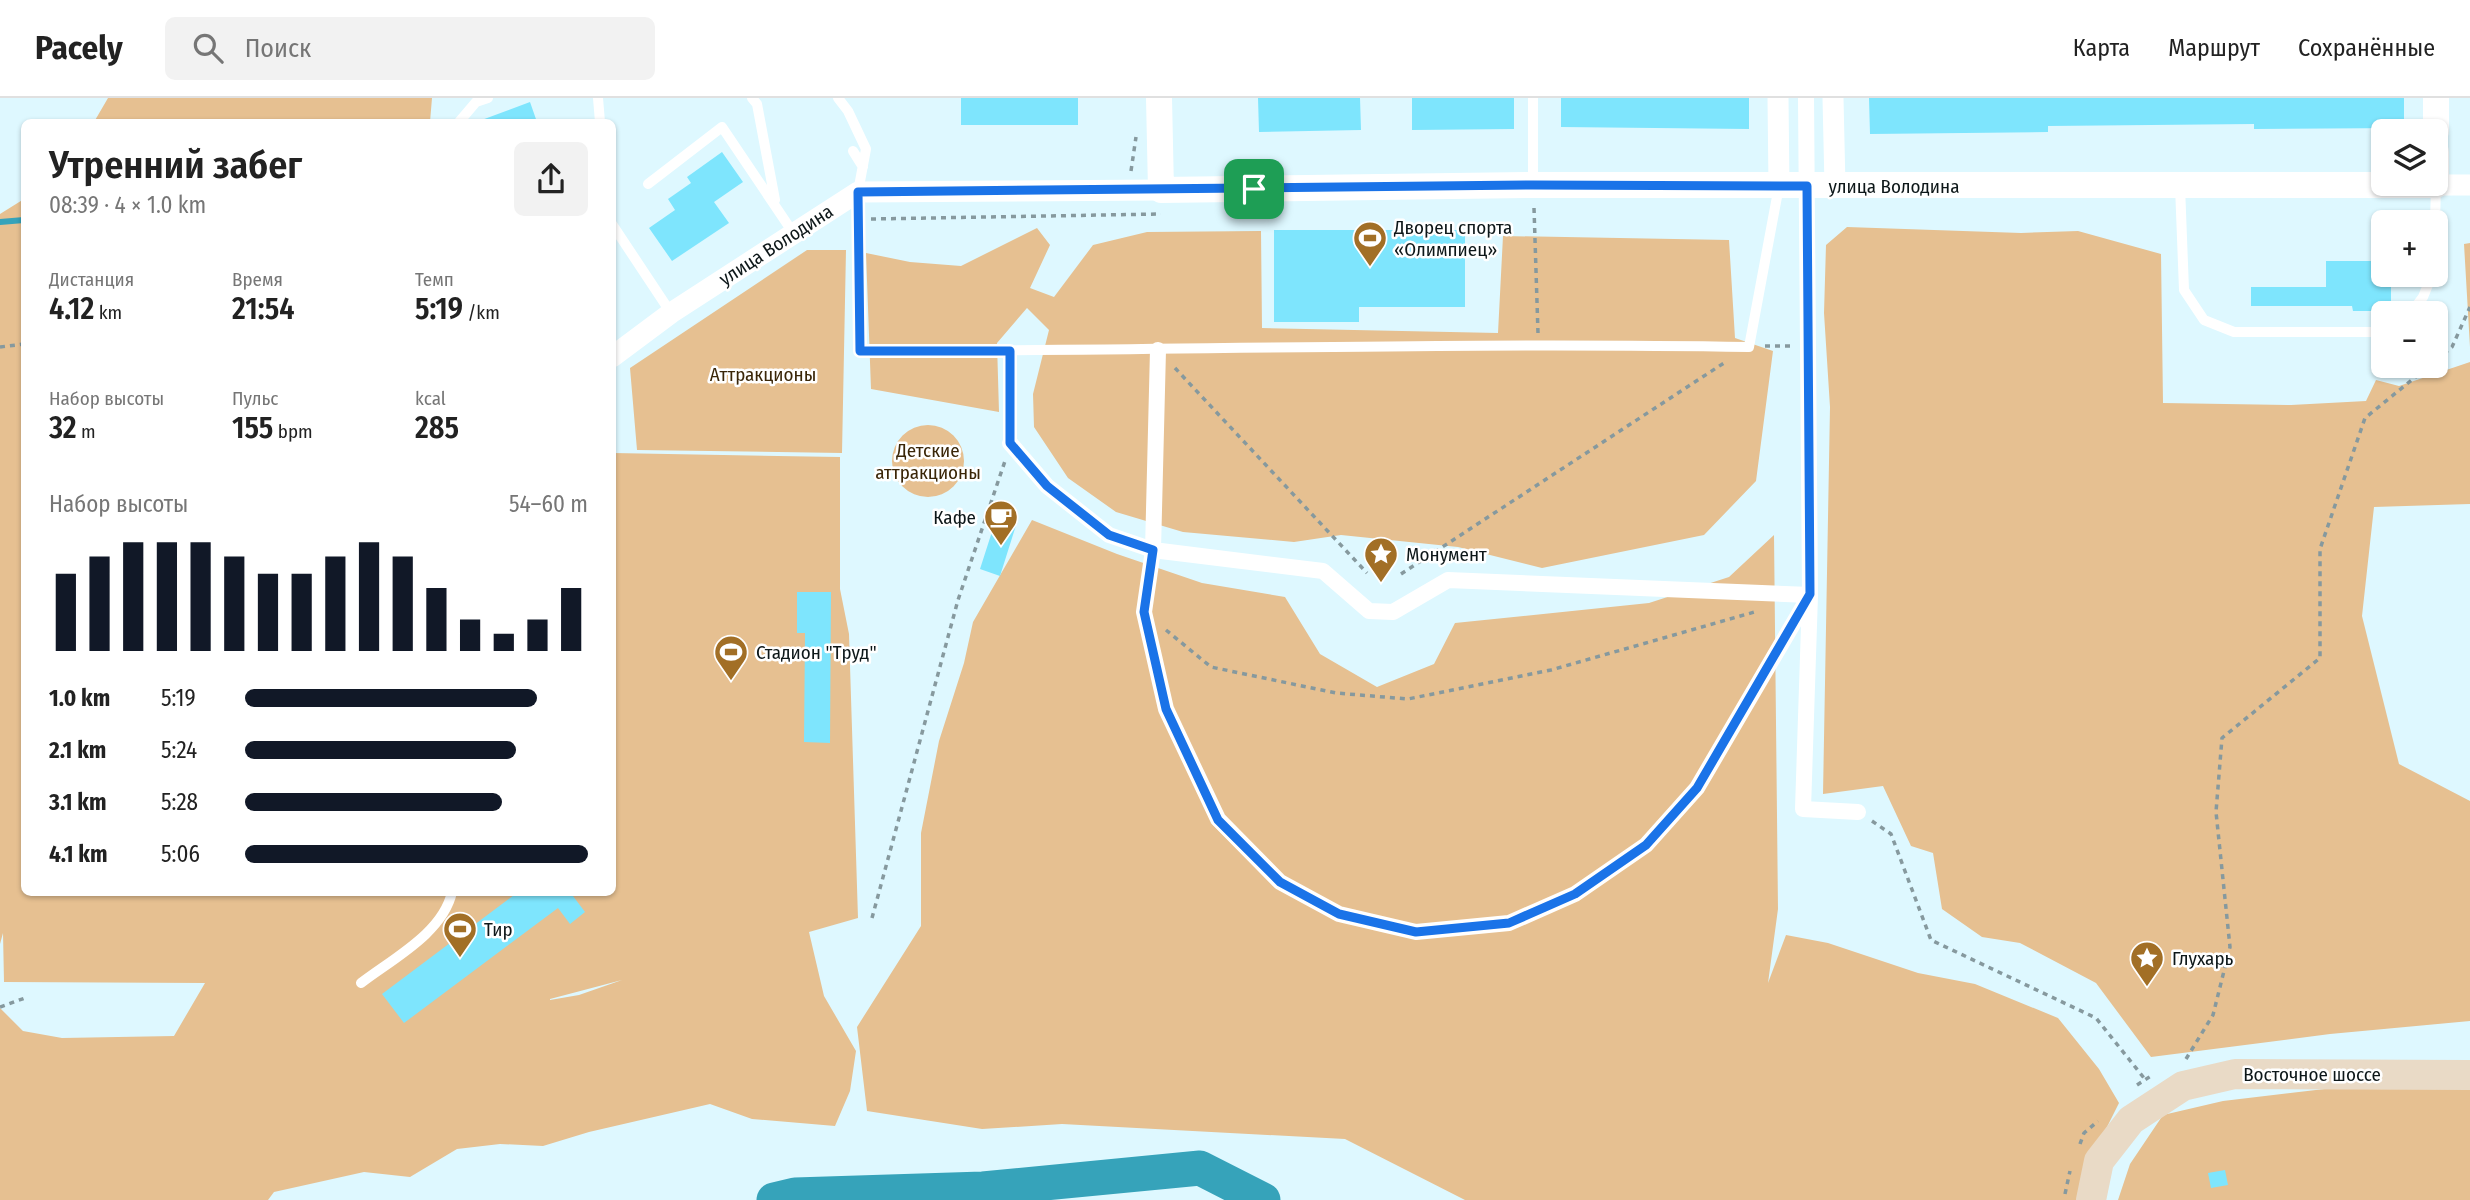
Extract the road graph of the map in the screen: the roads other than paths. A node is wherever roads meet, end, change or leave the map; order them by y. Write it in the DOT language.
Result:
graph roads {
  1 [pos="488,98"];
  2 [pos="598,98"];
  3 [pos="838,98"];
  4 [pos="1159,98"];
  5 [pos="1533,98"];
  6 [pos="1778,98"];
  7 [pos="1806,98"];
  8 [pos="1833,98"];
  9 [pos="2436,98"];
  10 [pos="759,100"];
  11 [pos="461,119"];
  12 [pos="600,119"];
  13 [pos="2436,119"];
  14 [pos="853,152"];
  15 [pos="863,167"];
  16 [pos="648,184"];
  17 [pos="1533,185"];
  18 [pos="2371,185"];
  19 [pos="2448,185"];
  20 [pos="2470,185"];
  21 [pos="1779,186"];
  22 [pos="1807,186"];
  23 [pos="1835,186"];
  24 [pos="2180,186"];
  25 [pos="1161,190"];
  26 [pos="858,192"];
  27 [pos="776,204"];
  28 [pos="616,230"];
  29 [pos="794,234"];
  30 [pos="671,313"];
  31 [pos="2371,332"];
  32 [pos="1158,350"];
  33 [pos="616,354"];
  34 [pos="1010,443"];
  35 [pos="1153,550"];
  36 [pos="1810,594"];
  37 [pos="1858,812"];
  38 [pos="451,896"];
  39 [pos="361,983"];
  40 [pos="2470,1075"];
  41 [pos="2091,1200"];
  1 -- 11 [label="lane"];
  2 -- 12 [label="lane"];
  3 -- 15 [label="lane"];
  4 -- 25 [label="street"];
  5 -- 17 [label="lane"];
  6 -- 21 [label="street"];
  7 -- 22 [label="street"];
  8 -- 23 [label="street"];
  9 -- 13 [label="street"];
  10 -- 27 [label="lane"];
  14 -- 15 [label="lane"];
  15 -- 26 [label="lane"];
  16 -- 27 [label="lane"];
  17 -- 21 [label="street, улица Володина"];
  17 -- 25 [label="street, улица Володина"];
  18 -- 24 [label="street, улица Володина"];
  19 -- 20 [label="street, улица Володина"];
  21 -- 22 [label="street, улица Володина"];
  21 -- 32 [label="lane"];
  22 -- 23 [label="street, улица Володина"];
  22 -- 36 [label="street"];
  23 -- 24 [label="street, улица Володина"];
  24 -- 31 [label="lane"];
  25 -- 26 [label="street, улица Володина"];
  26 -- 29 [label="street, улица Володина"];
  26 -- 32 [label="lane"];
  27 -- 29 [label="lane"];
  28 -- 30 [label="lane"];
  29 -- 30 [label="street, улица Володина"];
  30 -- 33 [label="street, улица Володина"];
  32 -- 35 [label="street"];
  34 -- 35 [label="street"];
  35 -- 36 [label="street"];
  35 -- 36 [label="street"];
  36 -- 37 [label="street"];
  38 -- 39 [label="lane"];
  40 -- 41 [label="main road, Восточное шоссе"];
}
